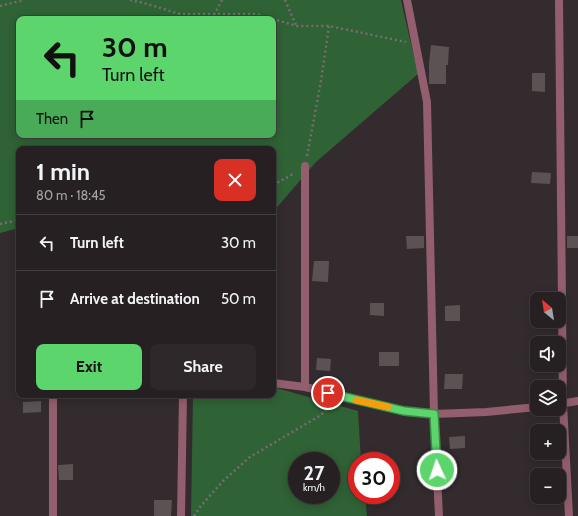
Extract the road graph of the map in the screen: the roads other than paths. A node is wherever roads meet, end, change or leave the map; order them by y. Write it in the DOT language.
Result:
graph roads {
  1 [pos="407,0"];
  2 [pos="559,0"];
  3 [pos="305,166"];
  4 [pos="561,380"];
  5 [pos="276,383"];
  6 [pos="305,387"];
  7 [pos="53,398"];
  8 [pos="183,398"];
  9 [pos="578,401"];
  10 [pos="566,403"];
  11 [pos="530,408"];
  12 [pos="434,414"];
  13 [pos="562,416"];
  14 [pos="53,516"];
  15 [pos="181,516"];
  16 [pos="439,516"];
  17 [pos="569,516"];
  1 -- 12 [label="street"];
  2 -- 4 [label="street"];
  3 -- 6 [label="street"];
  5 -- 6 [label="street"];
  6 -- 12 [label="street"];
  7 -- 14 [label="street"];
  8 -- 15 [label="street"];
  9 -- 10 [label="street"];
  11 -- 12 [label="street"];
  12 -- 16 [label="street"];
  13 -- 17 [label="street"];
}
